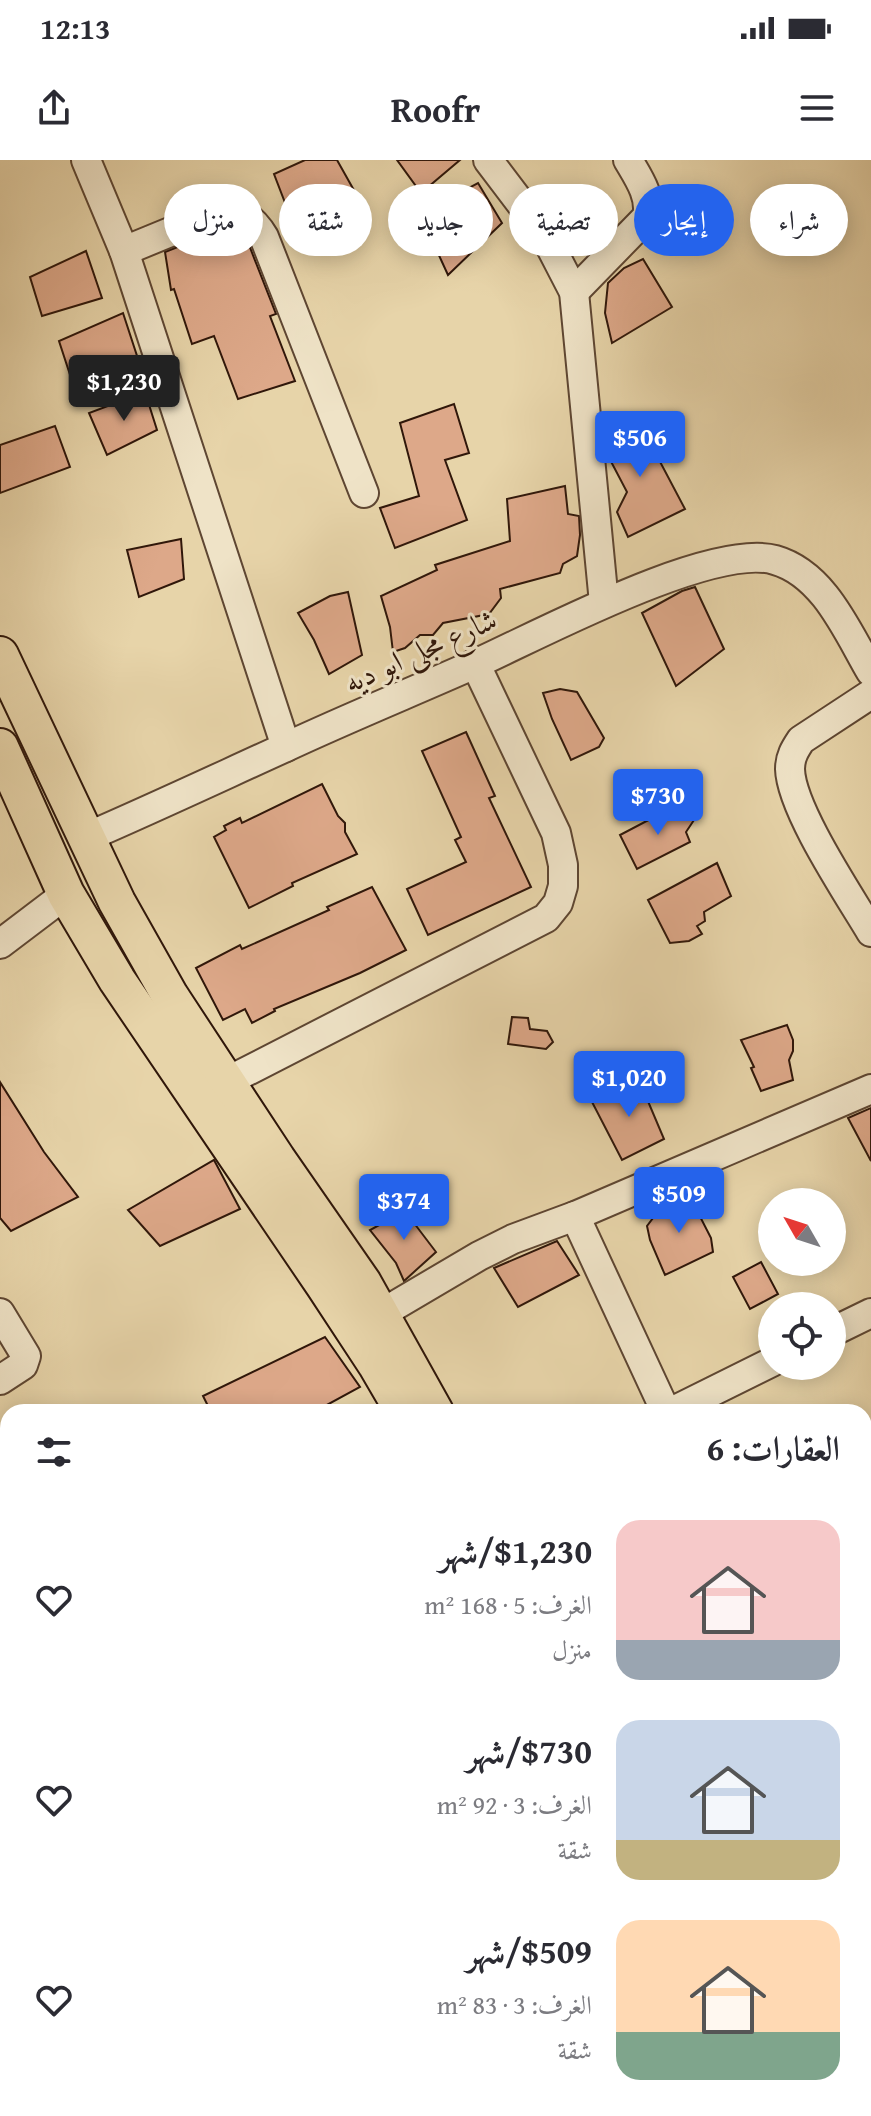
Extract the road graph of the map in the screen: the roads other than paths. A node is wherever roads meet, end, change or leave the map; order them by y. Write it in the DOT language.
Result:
graph roads {
  1 [pos="86,160"];
  2 [pos="488,160"];
  3 [pos="628,160"];
  4 [pos="124,251"];
  5 [pos="574,292"];
  6 [pos="364,493"];
  7 [pos="604,603"];
  8 [pos="0,655"];
  9 [pos="475,663"];
  10 [pos="871,672"];
  11 [pos="871,694"];
  12 [pos="0,747"];
  13 [pos="286,747"];
  14 [pos="87,837"];
  15 [pos="66,894"];
  16 [pos="871,932"];
  17 [pos="0,944"];
  18 [pos="226,1082"];
  19 [pos="871,1089"];
  20 [pos="575,1216"];
  21 [pos="0,1313"];
  22 [pos="871,1313"];
  23 [pos="379,1315"];
  24 [pos="846,1325"];
  25 [pos="758,1369"];
  26 [pos="0,1380"];
  27 [pos="399,1404"];
  28 [pos="430,1404"];
  29 [pos="664,1404"];
  30 [pos="685,1404"];
  1 -- 4 [label="street"];
  2 -- 5 [label="street"];
  3 -- 5 [label="street"];
  4 -- 6 [label="street"];
  4 -- 13 [label="street"];
  5 -- 7 [label="street"];
  7 -- 9 [label="street, شارع مجلى ابو ديه"];
  7 -- 10 [label="street, شارع مجلى ابو ديه"];
  8 -- 14 [label="main road"];
  9 -- 13 [label="street, شارع مجلى ابو ديه"];
  9 -- 18 [label="street"];
  11 -- 16 [label="street"];
  12 -- 15 [label="main road"];
  13 -- 14 [label="street, شارع مجلى ابو ديه"];
  14 -- 18 [label="main road"];
  15 -- 17 [label="street"];
  15 -- 27 [label="main road"];
  18 -- 23 [label="main road"];
  19 -- 20 [label="street"];
  20 -- 23 [label="street"];
  20 -- 29 [label="street"];
  21 -- 26 [label="street"];
  22 -- 24 [label="street"];
  23 -- 28 [label="main road"];
  25 -- 30 [label="street"];
}
